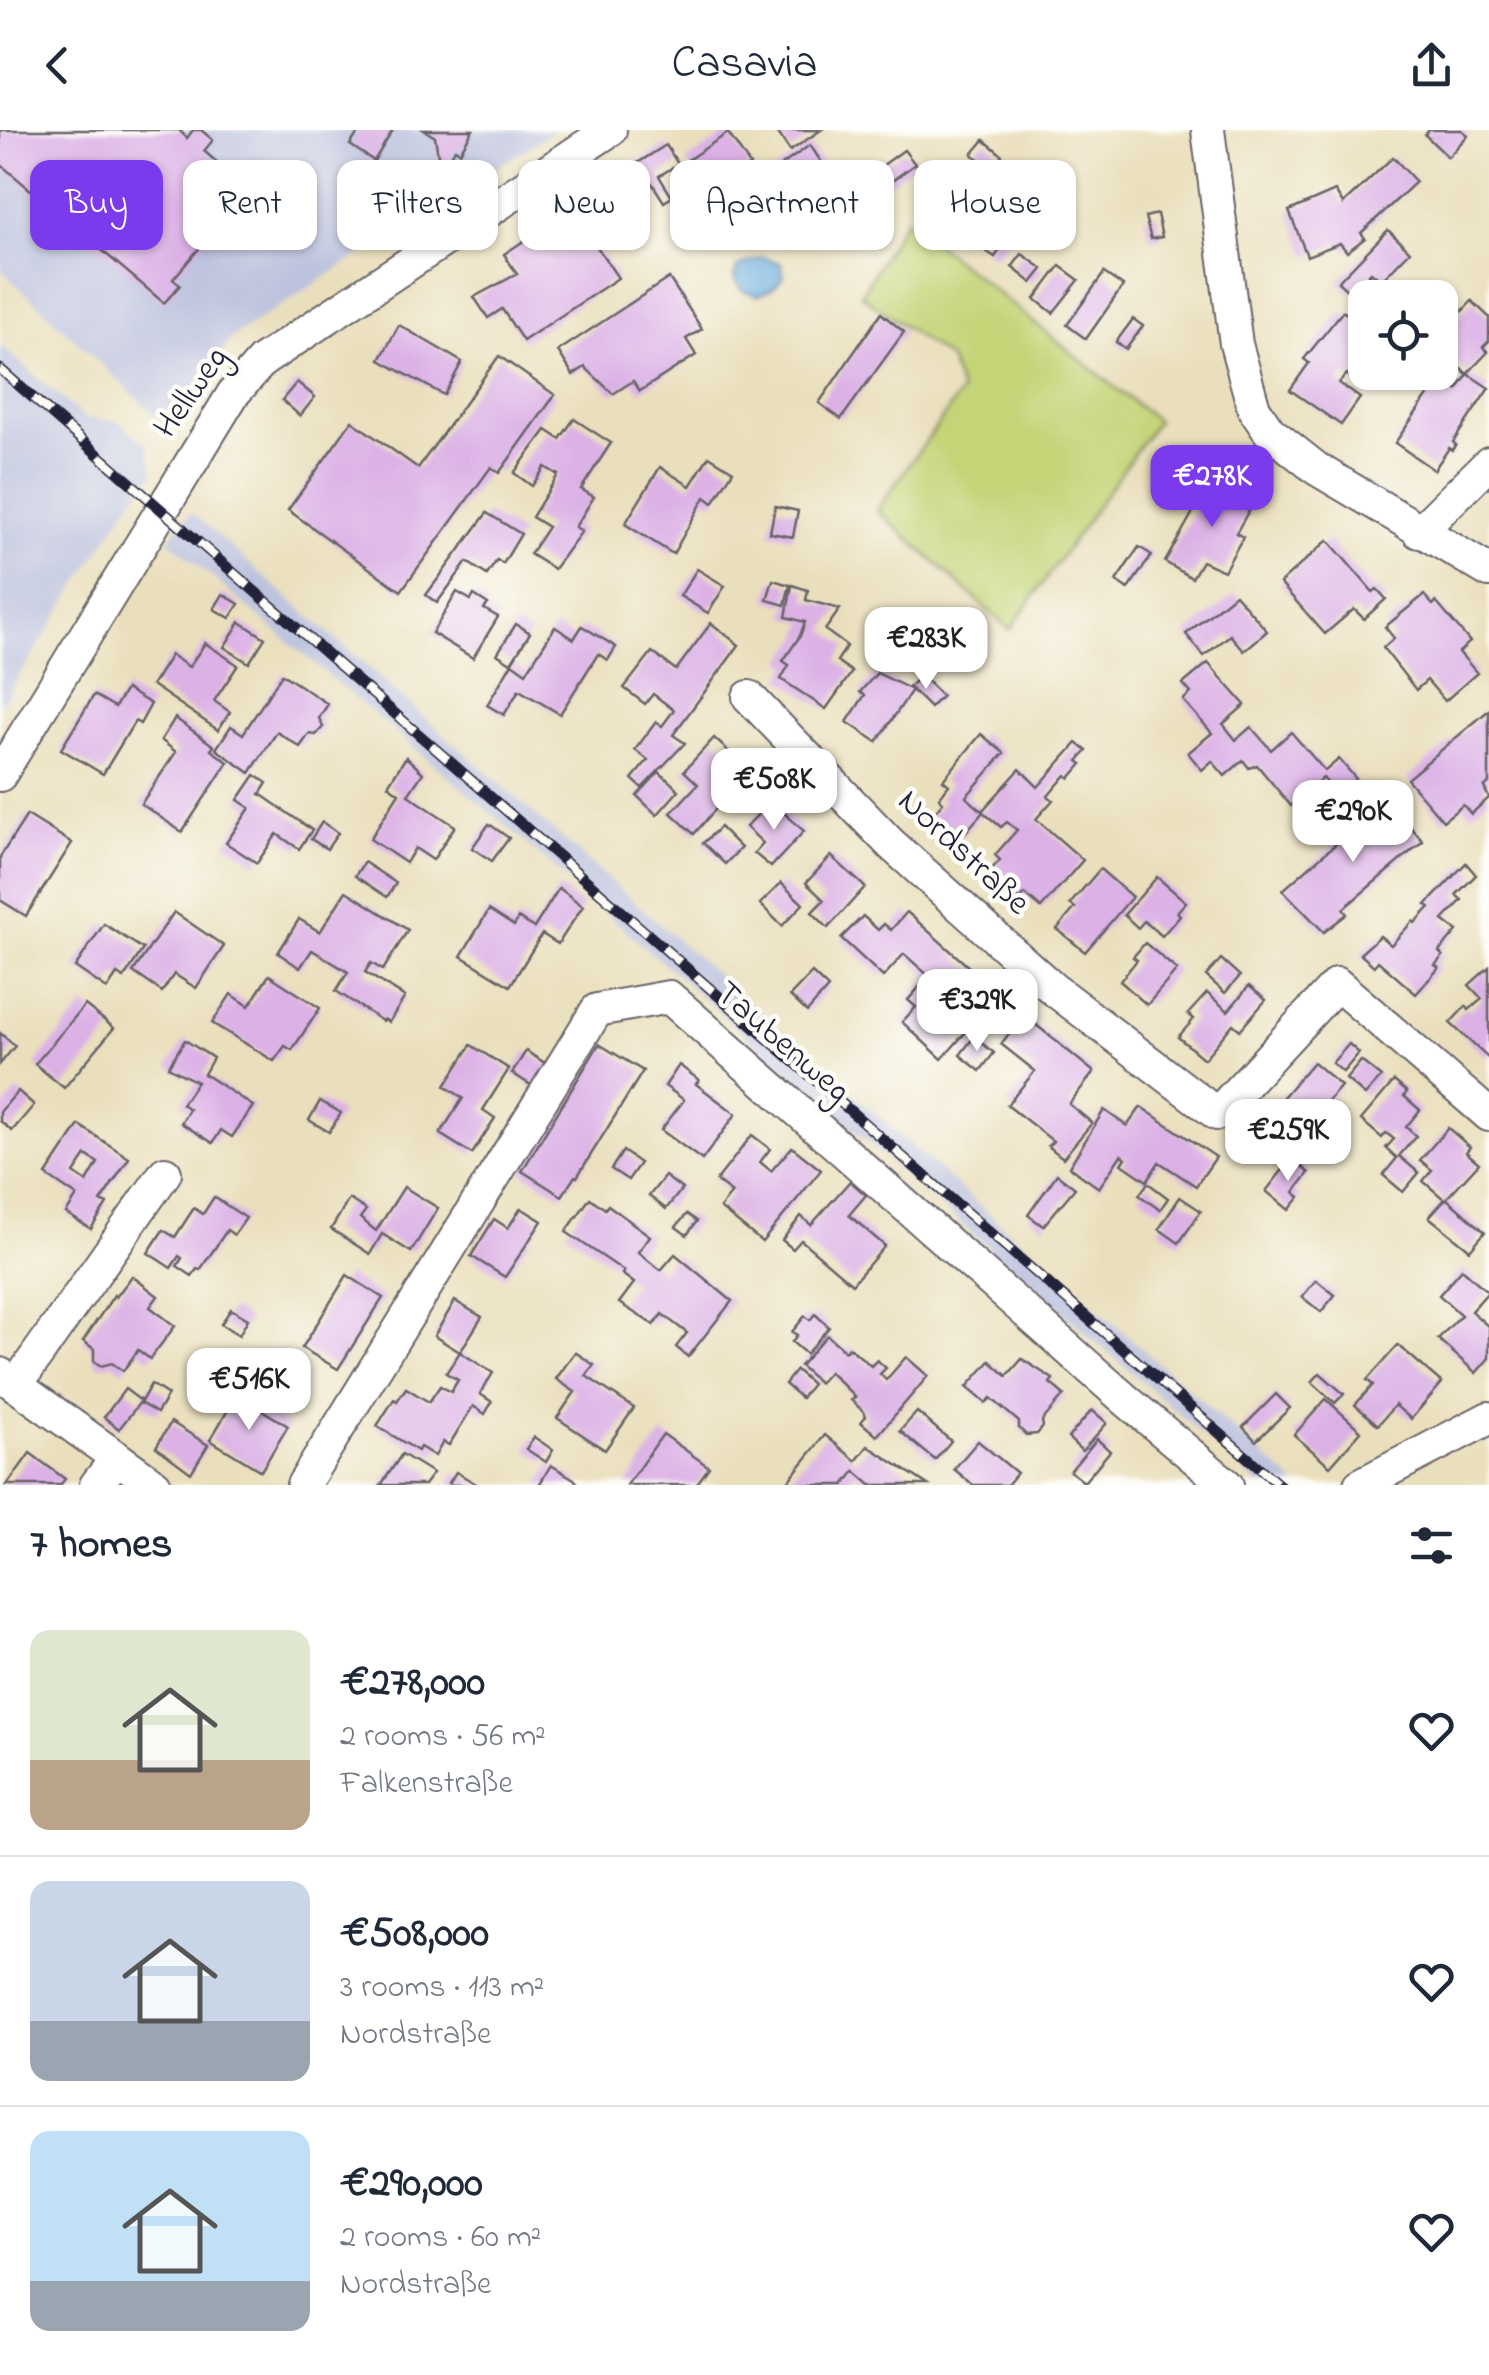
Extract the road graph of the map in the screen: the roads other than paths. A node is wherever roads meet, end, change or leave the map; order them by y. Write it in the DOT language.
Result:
graph roads {
  1 [pos="610,130"];
  2 [pos="1208,130"];
  3 [pos="1489,462"];
  4 [pos="1419,532"];
  5 [pos="1489,571"];
  6 [pos="749,697"];
  7 [pos="0,775"];
  8 [pos="1489,1115"];
  9 [pos="165,1173"];
  10 [pos="8,1380"];
  11 [pos="1489,1418"];
  12 [pos="117,1458"];
  13 [pos="96,1485"];
  14 [pos="155,1485"];
  15 [pos="303,1485"];
  16 [pos="1227,1485"];
  17 [pos="1360,1485"];
  1 -- 7 [label="street, Hellweg"];
  2 -- 4 [label="street"];
  3 -- 4 [label="street"];
  4 -- 5 [label="street"];
  6 -- 8 [label="street, Nordstraße"];
  9 -- 10 [label="street"];
  10 -- 12 [label="street"];
  11 -- 17 [label="street"];
  12 -- 13 [label="street"];
  12 -- 14 [label="street"];
  15 -- 16 [label="street, Taubenweg"];
}
